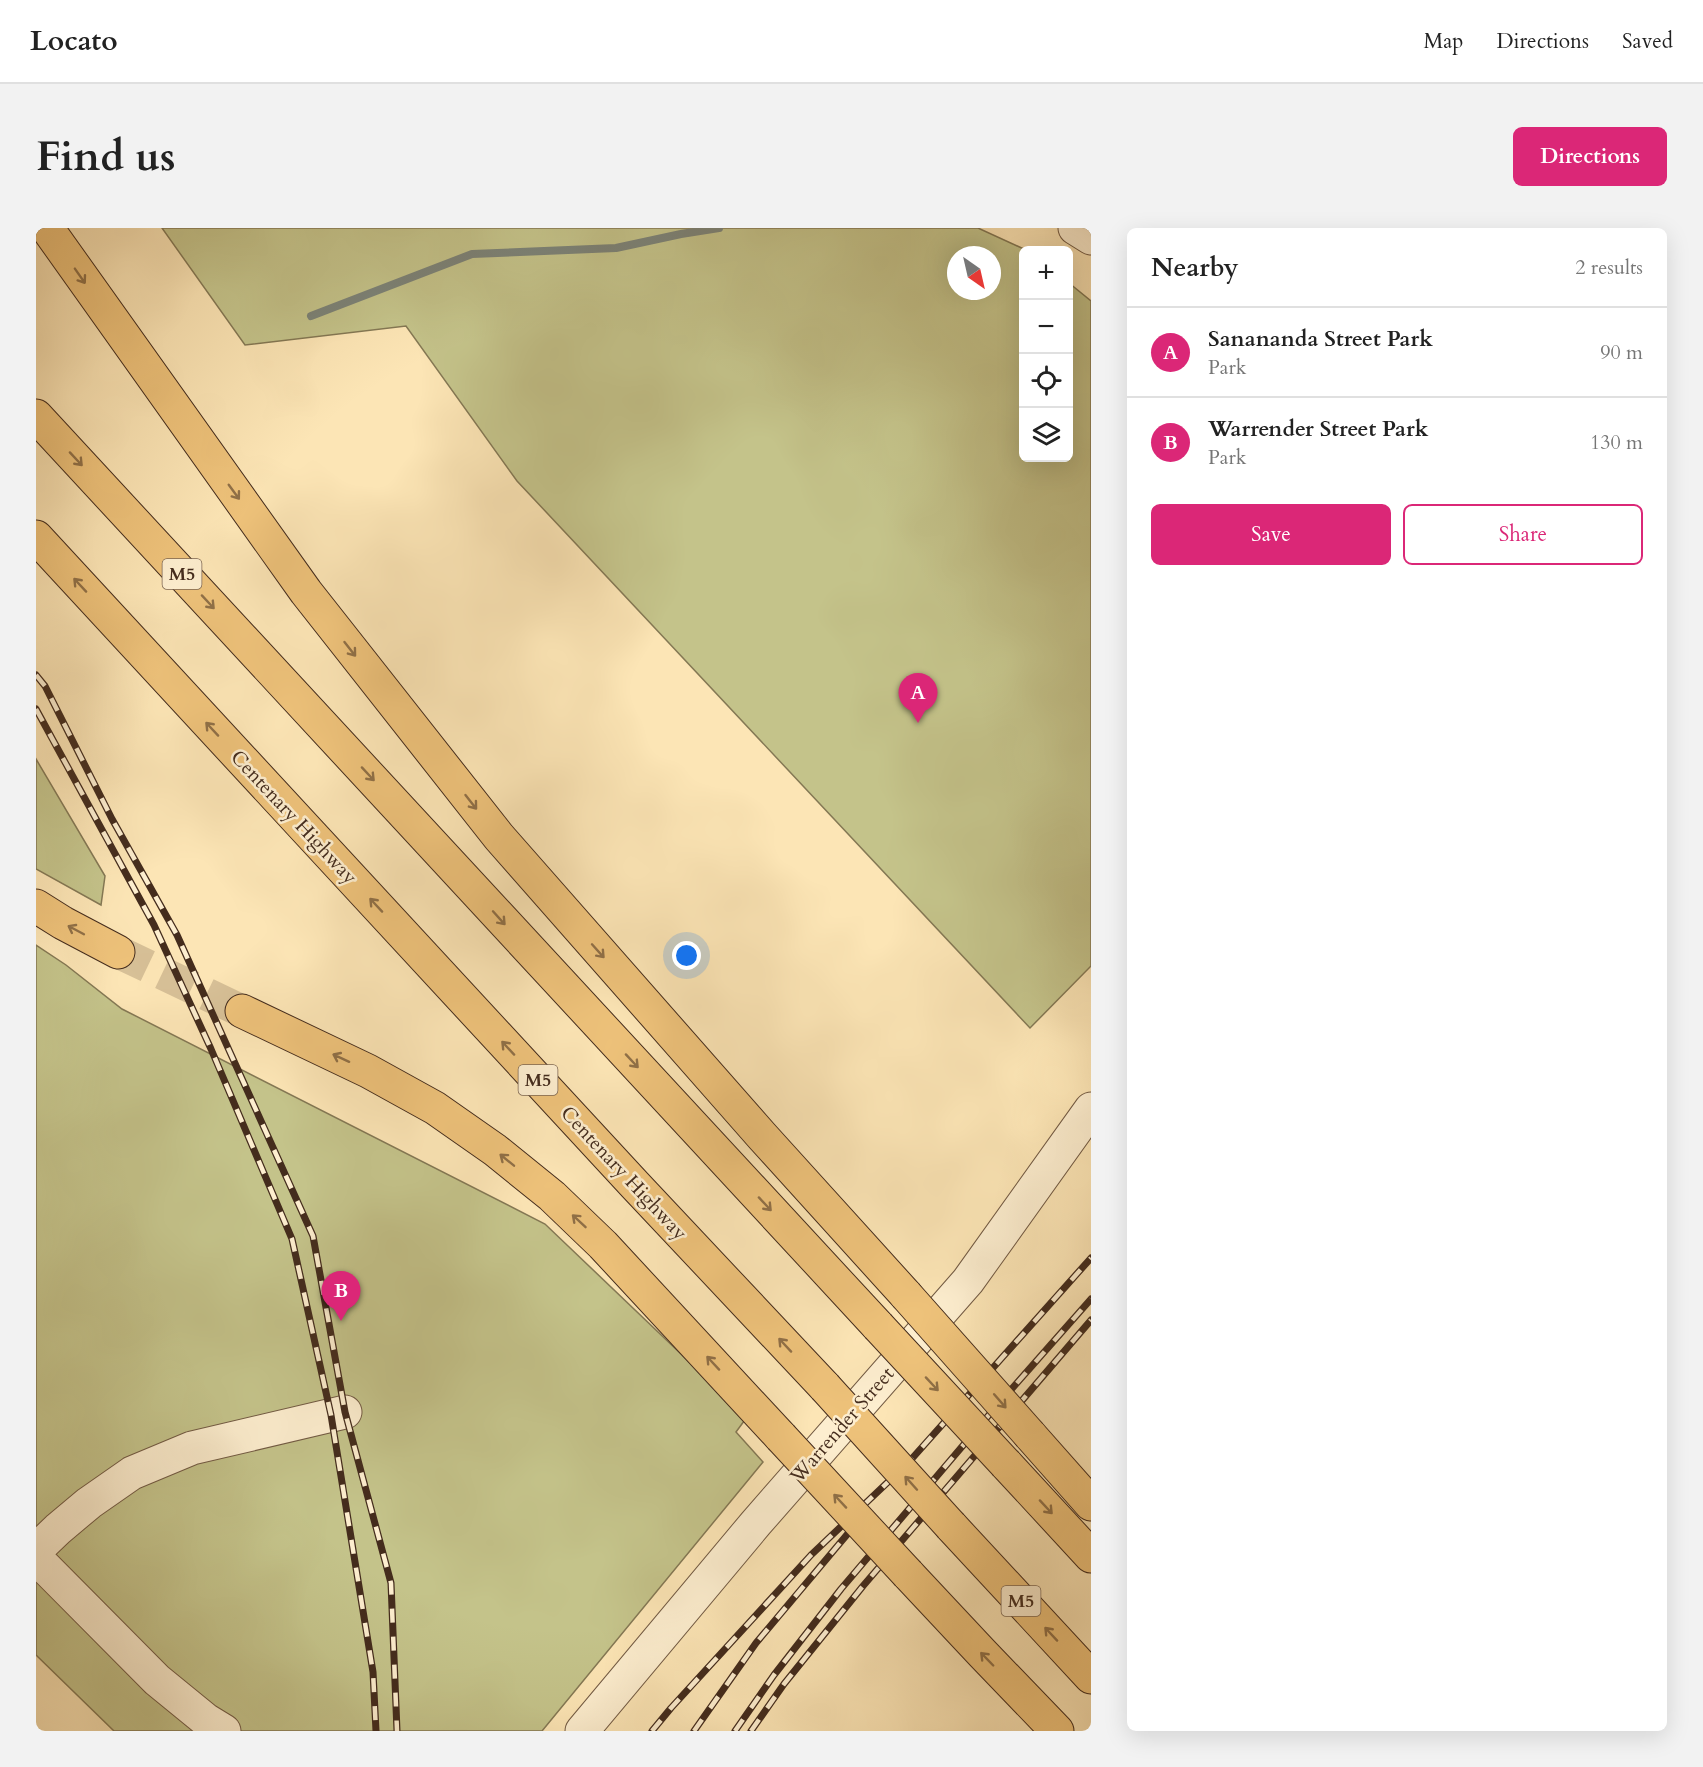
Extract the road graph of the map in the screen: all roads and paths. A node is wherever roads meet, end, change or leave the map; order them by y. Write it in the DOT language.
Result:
graph roads {
  1 [pos="46,228"];
  2 [pos="1075,228"];
  3 [pos="1091,238"];
  4 [pos="36,416"];
  5 [pos="36,537"];
  6 [pos="36,906"];
  7 [pos="118,952"];
  8 [pos="242,1011"];
  9 [pos="1091,1109"];
  10 [pos="345,1412"];
  11 [pos="1091,1504"];
  12 [pos="36,1551"];
  13 [pos="1091,1556"];
  14 [pos="36,1558"];
  15 [pos="1091,1677"];
  16 [pos="224,1731"];
  17 [pos="582,1731"];
  18 [pos="1057,1731"];
  1 -- 11 [label="highway, one-way, bridge"];
  2 -- 3 [label="street"];
  4 -- 13 [label="highway, M5, one-way, bridge"];
  15 -- 5 [label="highway, Centenary Highway / M5, one-way, bridge"];
  7 -- 6 [label="highway, one-way"];
  18 -- 8 [label="highway, one-way, bridge"];
  9 -- 17 [label="street, Warrender Street"];
  10 -- 12 [label="street"];
  14 -- 16 [label="street"];
}
